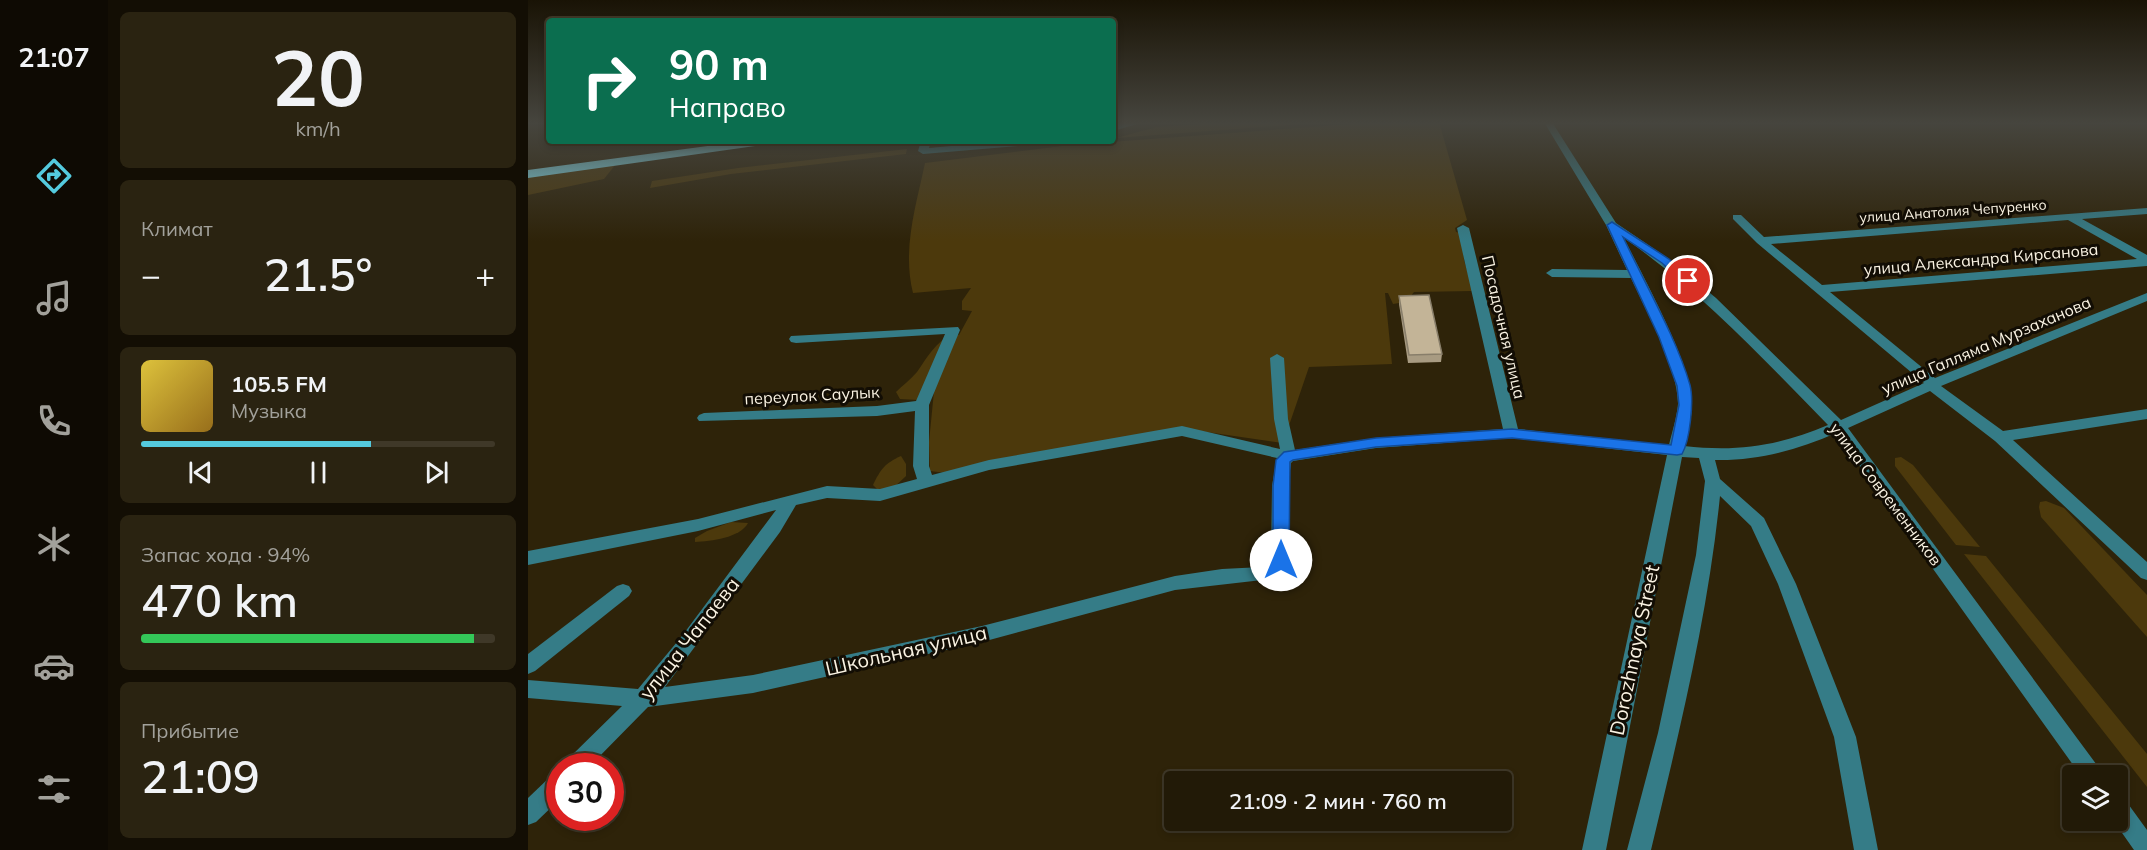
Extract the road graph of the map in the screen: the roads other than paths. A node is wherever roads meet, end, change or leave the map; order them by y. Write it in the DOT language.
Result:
graph roads {
  1 [pos="574,162"];
  2 [pos="618,162"];
  3 [pos="1573,162"];
  4 [pos="528,168"];
  5 [pos="528,174"];
  6 [pos="2147,211"];
  7 [pos="1737,217"];
  8 [pos="2070,217"];
  9 [pos="1612,225"];
  10 [pos="1463,228"];
  11 [pos="1761,241"];
  12 [pos="2147,261"];
  13 [pos="1552,273"];
  14 [pos="1635,274"];
  15 [pos="1818,289"];
  16 [pos="2147,297"];
  17 [pos="796,339"];
  18 [pos="1277,358"];
  19 [pos="1932,384"];
  20 [pos="922,405"];
  21 [pos="2147,414"];
  22 [pos="704,418"];
  23 [pos="1840,428"];
  24 [pos="1512,433"];
  25 [pos="2000,437"];
  26 [pos="1677,450"];
  27 [pos="1706,454"];
  28 [pos="1289,456"];
  29 [pos="1713,481"];
  30 [pos="926,483"];
  31 [pos="789,500"];
  32 [pos="528,558"];
  33 [pos="2147,573"];
  34 [pos="623,591"];
  35 [pos="528,665"];
  36 [pos="528,689"];
  37 [pos="643,699"];
  38 [pos="589,753"];
  39 [pos="2086,765"];
  40 [pos="546,797"];
  41 [pos="528,814"];
  42 [pos="2128,823"];
  43 [pos="2147,849"];
  44 [pos="1594,850"];
  45 [pos="1639,850"];
  46 [pos="1866,850"];
  1 -- 4 [label="highway"];
  2 -- 5 [label="highway"];
  3 -- 9 [label="street, Dorozhnaya Street"];
  6 -- 8 [label="street, улица Анатолия Чепуренко"];
  7 -- 11 [label="street"];
  8 -- 11 [label="street, улица Анатолия Чепуренко"];
  8 -- 12 [label="street"];
  9 -- 14 [label="street, Dorozhnaya Street"];
  9 -- 23 [label="street, улица Современников"];
  10 -- 24 [label="street, Посадочная улица"];
  11 -- 15 [label="street"];
  12 -- 15 [label="street, улица Александра Кирсанова"];
  13 -- 14 [label="street"];
  14 -- 26 [label="street, Dorozhnaya Street"];
  15 -- 19 [label="street"];
  16 -- 19 [label="street, улица Галляма Мурзаханова"];
  17 -- 20 [label="street"];
  18 -- 28 [label="street"];
  19 -- 23 [label="street, улица Галляма Мурзаханова"];
  19 -- 25 [label="street"];
  20 -- 22 [label="street, переулок Саулык"];
  20 -- 30 [label="street"];
  21 -- 25 [label="street"];
  23 -- 27 [label="street, улица Галляма Мурзаханова"];
  23 -- 39 [label="street, улица Современников"];
  24 -- 26 [label="street, улица Галляма Мурзаханова"];
  24 -- 28 [label="street, улица Галляма Мурзаханова"];
  25 -- 33 [label="street"];
  26 -- 27 [label="street, улица Галляма Мурзаханова"];
  26 -- 44 [label="street, Dorozhnaya Street"];
  27 -- 29 [label="street"];
  28 -- 30 [label="street"];
  28 -- 37 [label="street, Школьная улица"];
  29 -- 45 [label="street"];
  29 -- 46 [label="street"];
  30 -- 31 [label="street"];
  31 -- 32 [label="street"];
  31 -- 37 [label="street, улица Чапаева"];
  34 -- 35 [label="street"];
  36 -- 37 [label="street, Школьная улица"];
  37 -- 38 [label="street, улица Чапаева"];
  40 -- 41 [label="street"];
  42 -- 43 [label="street"];
}
